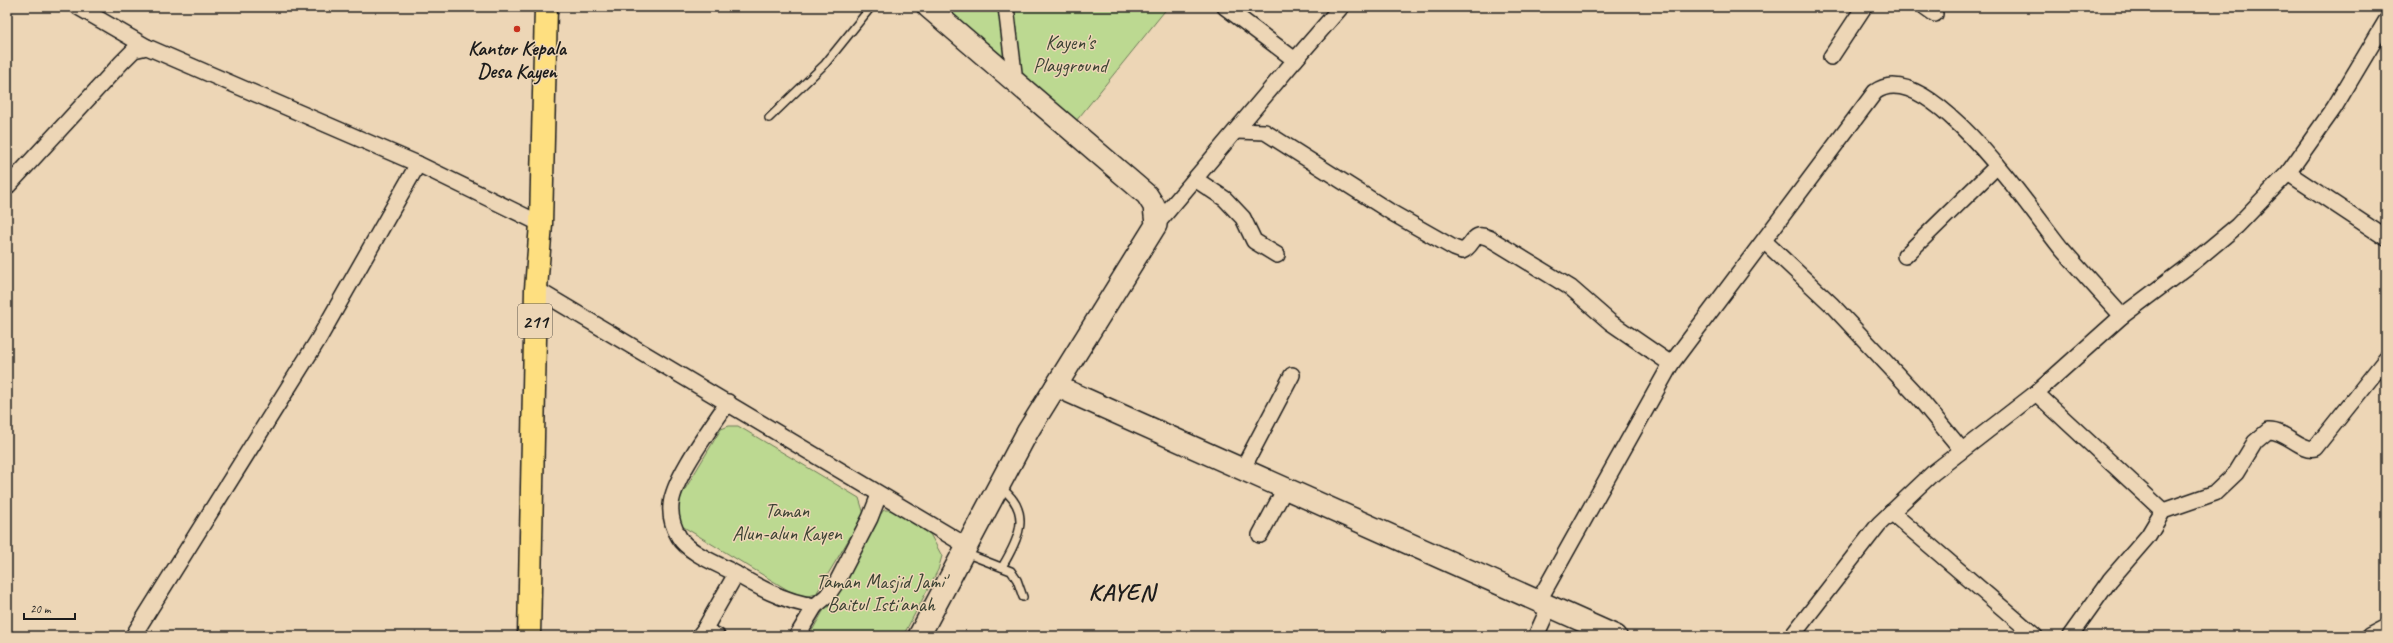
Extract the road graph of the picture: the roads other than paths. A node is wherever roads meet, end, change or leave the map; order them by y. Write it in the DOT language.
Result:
graph roads {
  1 [pos="78,7"];
  2 [pos="546,7"];
  3 [pos="871,7"];
  4 [pos="928,7"];
  5 [pos="1006,7"];
  6 [pos="1225,7"];
  7 [pos="1340,7"];
  8 [pos="1864,7"];
  9 [pos="2386,21"];
  10 [pos="147,47"];
  11 [pos="1831,57"];
  12 [pos="1295,60"];
  13 [pos="1015,81"];
  14 [pos="770,118"];
  15 [pos="1236,131"];
  16 [pos="418,164"];
  17 [pos="1998,166"];
  18 [pos="2288,173"];
  19 [pos="1195,179"];
  20 [pos="7,187"];
  21 [pos="542,224"];
  22 [pos="1156,224"];
  23 [pos="2386,238"];
  24 [pos="1764,241"];
  25 [pos="1277,255"];
  26 [pos="1905,256"];
  27 [pos="536,289"];
  28 [pos="2122,316"];
  29 [pos="2386,359"];
  30 [pos="1671,364"];
  31 [pos="1292,375"];
  32 [pos="1056,386"];
  33 [pos="2036,393"];
  34 [pos="728,402"];
  35 [pos="1962,449"];
  36 [pos="1243,468"];
  37 [pos="999,486"];
  38 [pos="1286,487"];
  39 [pos="879,495"];
  40 [pos="2163,511"];
  41 [pos="1891,512"];
  42 [pos="1260,535"];
  43 [pos="965,549"];
  44 [pos="1002,567"];
  45 [pos="736,574"];
  46 [pos="1023,598"];
  47 [pos="1543,604"];
  48 [pos="815,606"];
  49 [pos="2386,627"];
  50 [pos="707,634"];
  51 [pos="133,636"];
  52 [pos="529,636"];
  53 [pos="797,636"];
  54 [pos="919,636"];
  55 [pos="1536,636"];
  56 [pos="1616,636"];
  57 [pos="1792,636"];
  58 [pos="2035,636"];
  59 [pos="2070,636"];
  60 [pos="2369,636"];
  1 -- 10 [label="street"];
  2 -- 21 [label="main road, 211"];
  3 -- 14 [label="lane"];
  4 -- 13 [label="street"];
  5 -- 13 [label="street"];
  6 -- 12 [label="street"];
  7 -- 12 [label="street"];
  8 -- 11 [label="street"];
  9 -- 18 [label="street"];
  10 -- 16 [label="street"];
  10 -- 20 [label="street"];
  12 -- 15 [label="street"];
  13 -- 22 [label="street"];
  15 -- 19 [label="street"];
  15 -- 30 [label="street"];
  16 -- 21 [label="street"];
  16 -- 51 [label="street"];
  17 -- 24 [label="street"];
  17 -- 26 [label="street"];
  17 -- 28 [label="street"];
  18 -- 23 [label="street"];
  18 -- 28 [label="street"];
  19 -- 22 [label="street"];
  19 -- 25 [label="street"];
  21 -- 27 [label="main road, 211"];
  22 -- 32 [label="street"];
  24 -- 30 [label="street"];
  24 -- 35 [label="street"];
  27 -- 34 [label="street"];
  27 -- 52 [label="main road, 211"];
  28 -- 33 [label="street"];
  29 -- 40 [label="street"];
  30 -- 47 [label="street"];
  31 -- 36 [label="street"];
  32 -- 36 [label="street"];
  32 -- 37 [label="street"];
  33 -- 35 [label="street"];
  33 -- 40 [label="street"];
  34 -- 39 [label="street"];
  34 -- 45 [label="street"];
  35 -- 41 [label="street"];
  36 -- 38 [label="street"];
  37 -- 43 [label="street"];
  37 -- 44 [label="lane"];
  38 -- 42 [label="street"];
  38 -- 47 [label="street"];
  39 -- 43 [label="street"];
  39 -- 48 [label="street"];
  40 -- 59 [label="street"];
  41 -- 57 [label="street"];
  41 -- 58 [label="street"];
  43 -- 44 [label="lane"];
  43 -- 54 [label="street"];
  44 -- 46 [label="lane"];
  45 -- 48 [label="street"];
  45 -- 50 [label="street"];
  47 -- 55 [label="street"];
  47 -- 56 [label="street"];
  48 -- 53 [label="street"];
  49 -- 60 [label="street"];
}
